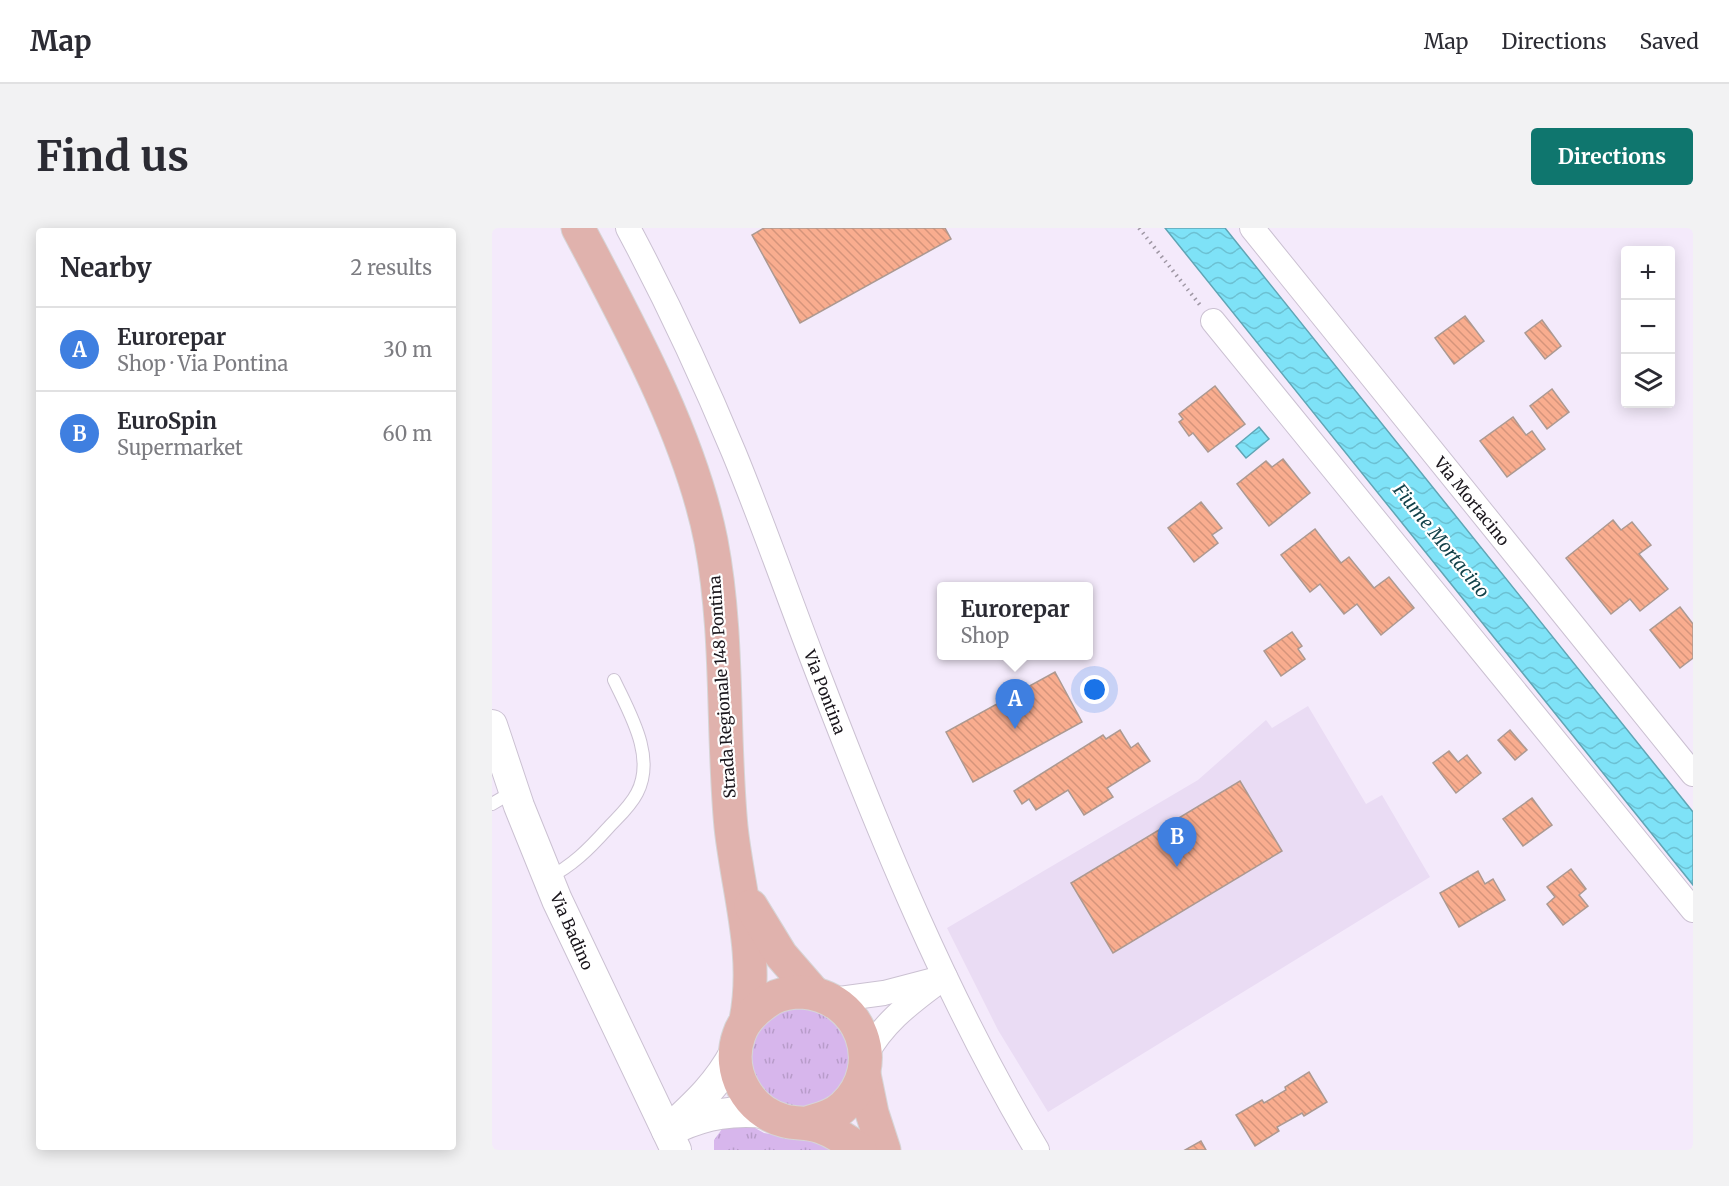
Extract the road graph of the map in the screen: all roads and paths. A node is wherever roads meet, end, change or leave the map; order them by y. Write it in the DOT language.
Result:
graph roads {
  1 [pos="578,228"];
  2 [pos="628,228"];
  3 [pos="1139,228"];
  4 [pos="1252,228"];
  5 [pos="1213,321"];
  6 [pos="614,681"];
  7 [pos="492,725"];
  8 [pos="1693,774"];
  9 [pos="503,798"];
  10 [pos="548,878"];
  11 [pos="740,886"];
  12 [pos="1693,910"];
  13 [pos="945,976"];
  14 [pos="823,997"];
  15 [pos="746,1020"];
  16 [pos="735,1052"];
  17 [pos="865,1064"];
  18 [pos="765,1113"];
  19 [pos="807,1123"];
  20 [pos="671,1141"];
  21 [pos="860,1150"];
  22 [pos="884,1150"];
  23 [pos="1037,1150"];
  1 -- 11 [label="main road, Strada Regionale 148 Pontina"];
  2 -- 13 [label="street, Via Pontina"];
  3 -- 5 [label="path"];
  4 -- 8 [label="street, Via Mortacino"];
  5 -- 12 [label="street"];
  6 -- 10 [label="lane"];
  7 -- 9 [label="street, Via Badino"];
  9 -- 10 [label="street, Via Badino"];
  10 -- 20 [label="street, Via Badino"];
  11 -- 14 [label="main road, Strada Regionale 148 Pontina"];
  11 -- 15 [label="main road, Strada Regionale 148 Pontina"];
  13 -- 14 [label="street"];
  13 -- 17 [label="street"];
  13 -- 23 [label="street, Via Pontina"];
  14 -- 15 [label="main road, Strada Regionale 148 Pontina"];
  14 -- 17 [label="main road, Strada Regionale 148 Pontina"];
  15 -- 16 [label="main road, Strada Regionale 148 Pontina"];
  16 -- 18 [label="main road, Strada Regionale 148 Pontina"];
  16 -- 20 [label="street"];
  17 -- 19 [label="main road, Strada Regionale 148 Pontina"];
  17 -- 22 [label="main road, Strada Regionale 148 Pontina"];
  18 -- 19 [label="main road, Strada Regionale 148 Pontina"];
  18 -- 20 [label="street"];
  19 -- 21 [label="main road, Strada Regionale 148 Pontina"];
}
